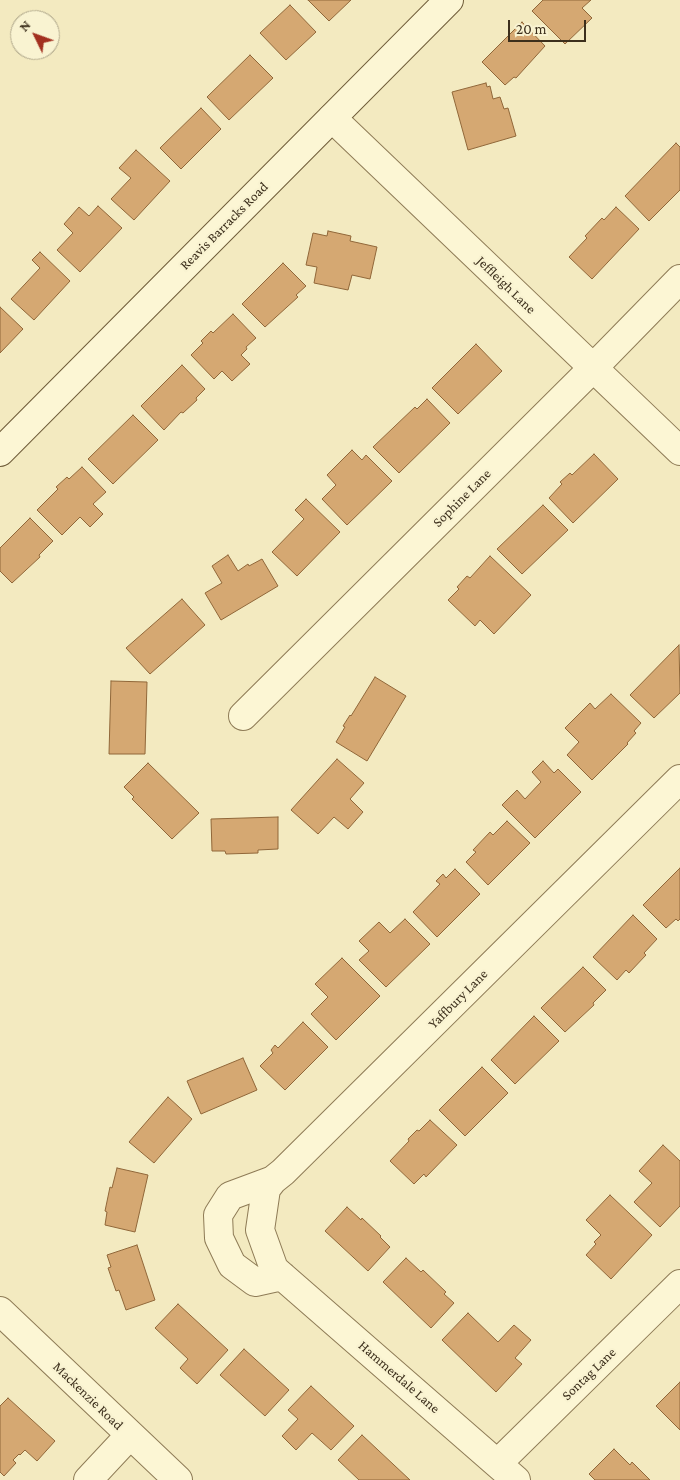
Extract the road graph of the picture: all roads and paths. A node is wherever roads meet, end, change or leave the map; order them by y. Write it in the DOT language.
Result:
graph roads {
  1 [pos="449,0"];
  2 [pos="332,118"];
  3 [pos="680,279"];
  4 [pos="593,368"];
  5 [pos="680,451"];
  6 [pos="0,452"];
  7 [pos="243,716"];
  8 [pos="680,779"];
  9 [pos="273,1180"];
  10 [pos="260,1230"];
  11 [pos="282,1276"];
  12 [pos="680,1284"];
  13 [pos="0,1311"];
  14 [pos="130,1436"];
  15 [pos="507,1471"];
  16 [pos="88,1480"];
  17 [pos="178,1480"];
  1 -- 2 [label="street, Reavis Barracks Road"];
  2 -- 4 [label="street, Jeffleigh Lane"];
  2 -- 6 [label="street, Reavis Barracks Road"];
  3 -- 4 [label="street, Sophine Lane"];
  4 -- 5 [label="street, Jeffleigh Lane"];
  4 -- 7 [label="street, Sophine Lane"];
  8 -- 9 [label="street, Yaffbury Lane"];
  9 -- 10 [label="street, Yaffbury Lane"];
  9 -- 11 [label="street"];
  10 -- 11 [label="street, Hammerdale Lane"];
  11 -- 15 [label="street, Hammerdale Lane"];
  12 -- 15 [label="street, Sontag Lane"];
  13 -- 14 [label="street, Mackenzie Road"];
  14 -- 16 [label="street"];
  14 -- 17 [label="street, Mackenzie Road"];
}
